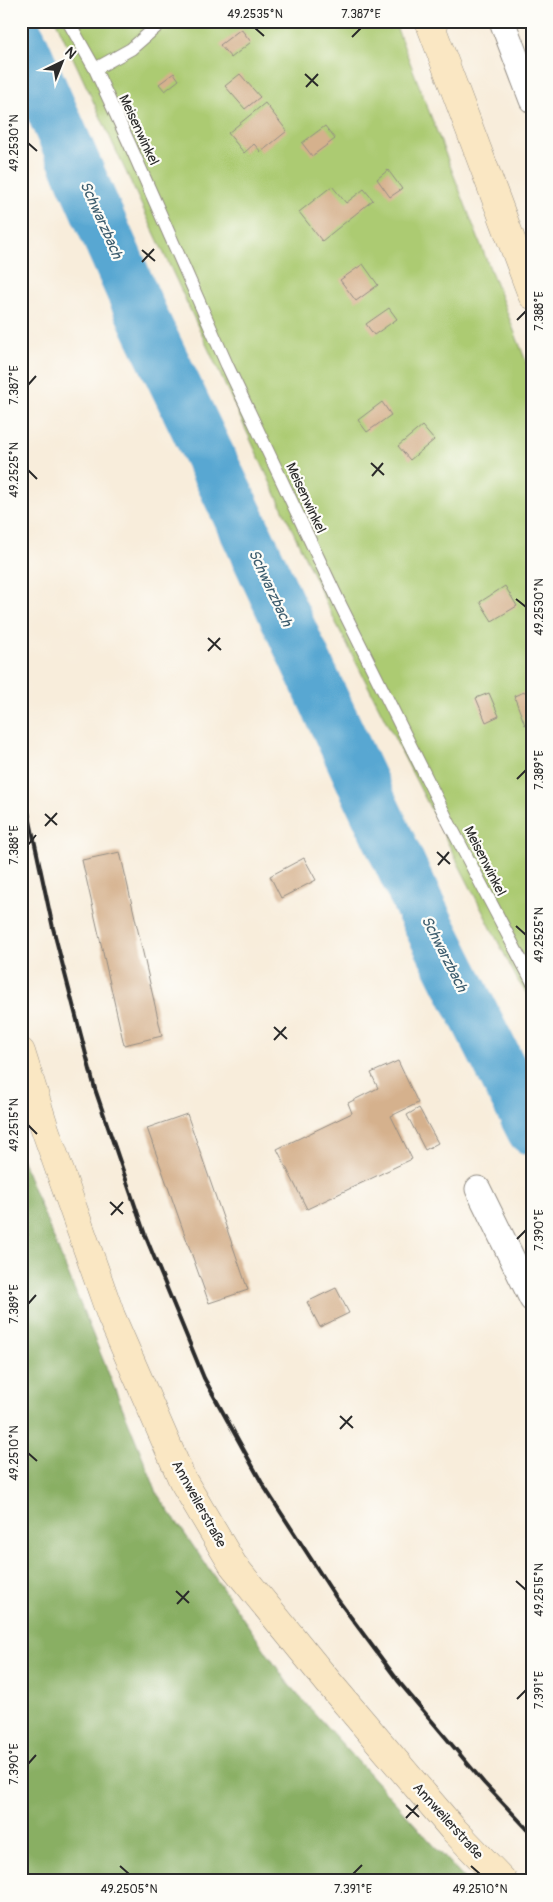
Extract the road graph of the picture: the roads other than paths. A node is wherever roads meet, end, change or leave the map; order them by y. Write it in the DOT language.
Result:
graph roads {
  1 [pos="68,21"];
  2 [pos="164,21"];
  3 [pos="428,21"];
  4 [pos="502,21"];
  5 [pos="95,69"];
  6 [pos="532,100"];
  7 [pos="532,295"];
  8 [pos="532,981"];
  9 [pos="21,1052"];
  10 [pos="478,1189"];
  11 [pos="532,1299"];
  12 [pos="503,1881"];
  1 -- 5 [label="lane, Meisenwinkel"];
  2 -- 5 [label="lane"];
  3 -- 7 [label="street"];
  4 -- 6 [label="street"];
  5 -- 8 [label="lane, Meisenwinkel"];
  9 -- 12 [label="street, Annweilerstraße"];
  10 -- 11 [label="street"];
}
